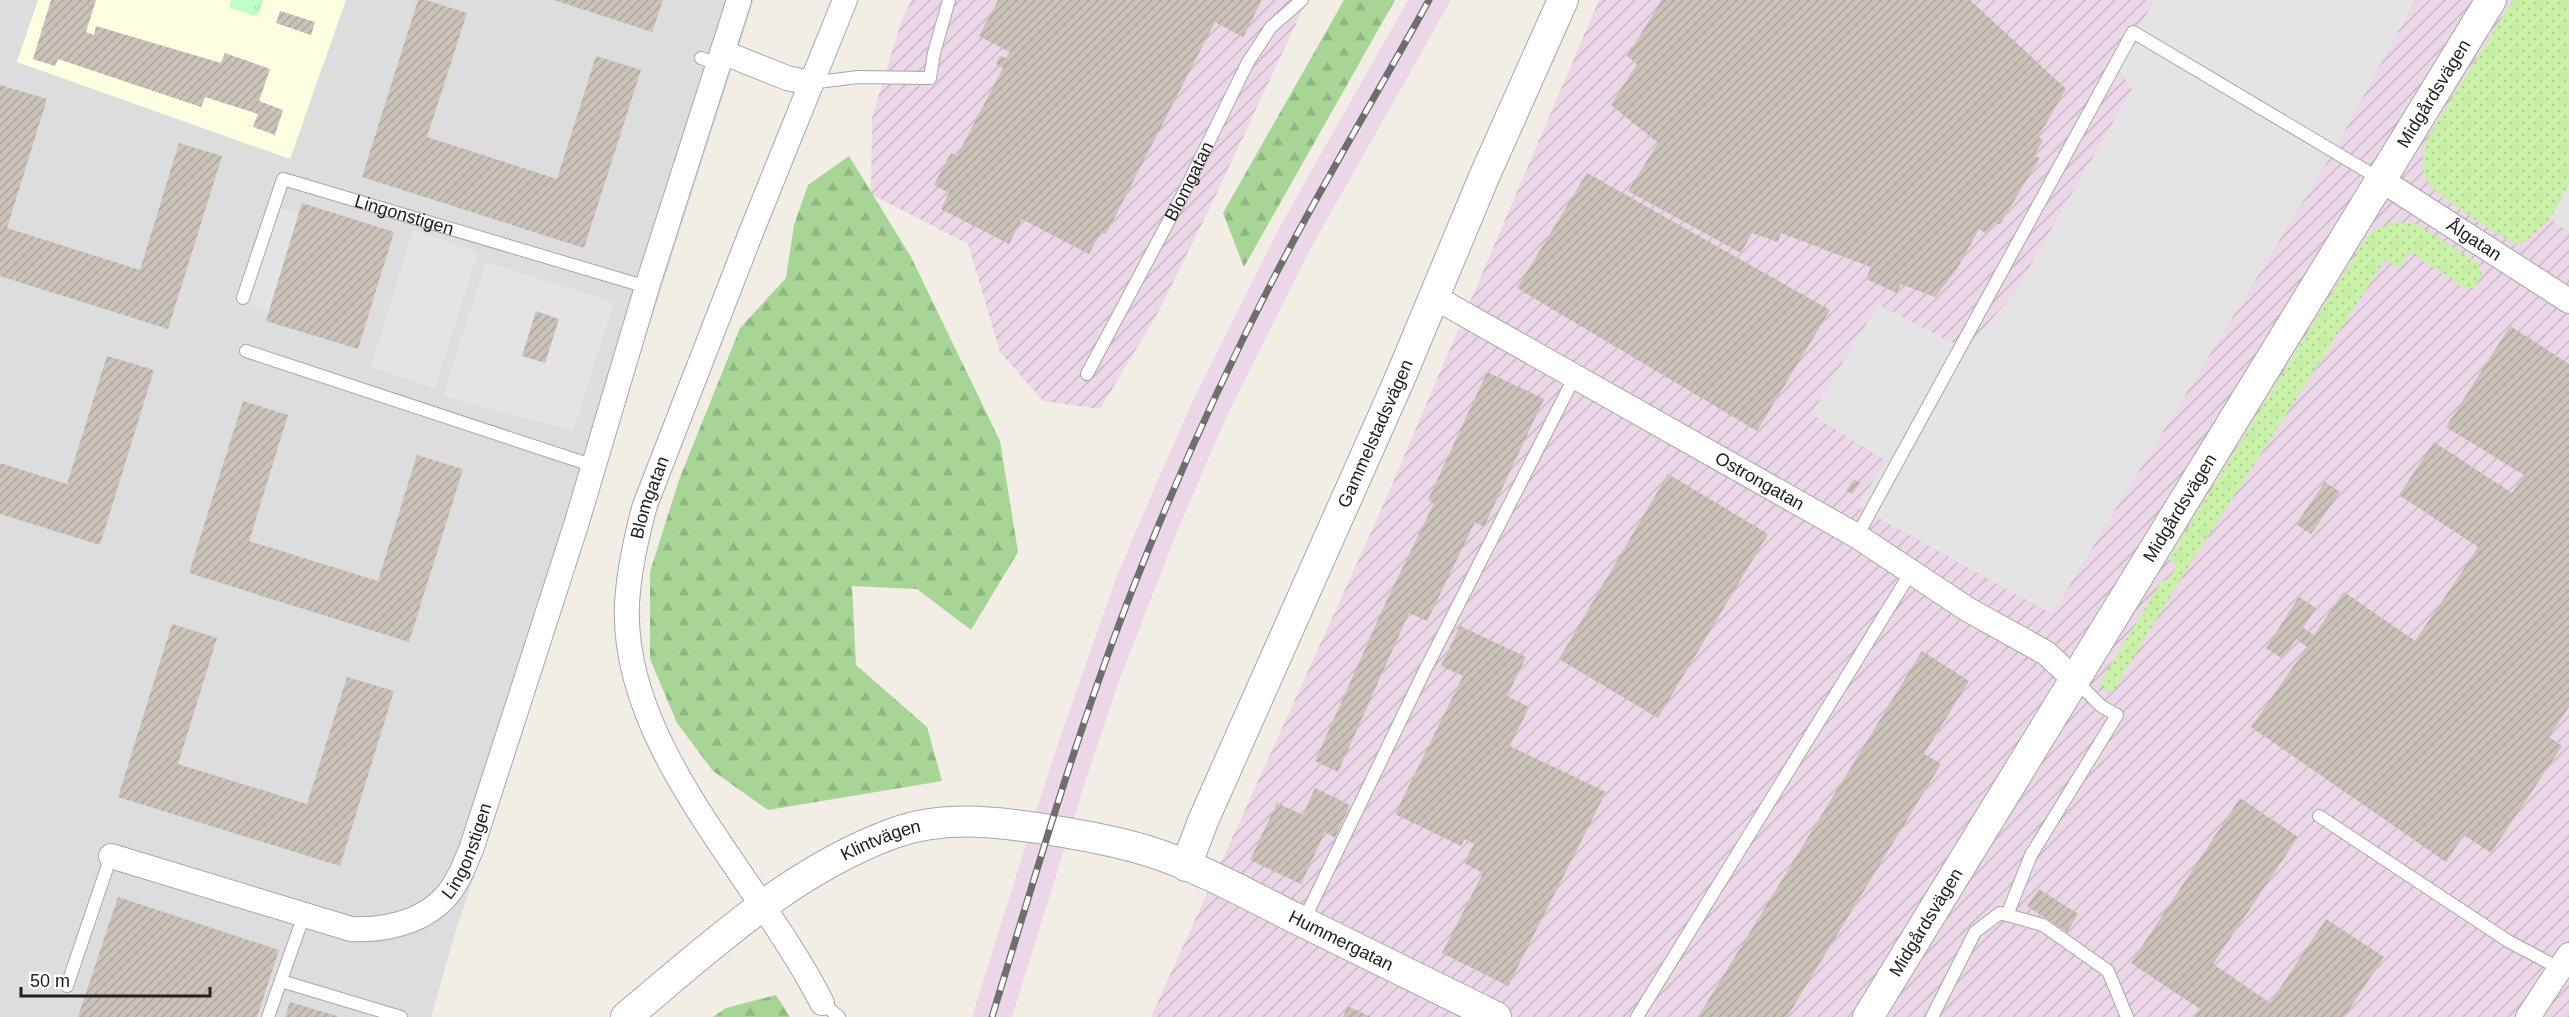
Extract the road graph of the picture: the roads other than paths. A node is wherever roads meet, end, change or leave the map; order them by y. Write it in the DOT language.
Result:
graph roads {
  1 [pos="739,0"];
  2 [pos="845,0"];
  3 [pos="949,0"];
  4 [pos="1302,0"];
  5 [pos="1563,0"];
  6 [pos="2491,0"];
  7 [pos="714,58"];
  8 [pos="810,83"];
  9 [pos="2380,179"];
  10 [pos="647,287"];
  11 [pos="1434,297"];
  12 [pos="243,298"];
  13 [pos="2569,301"];
  14 [pos="246,351"];
  15 [pos="1087,374"];
  16 [pos="1575,376"];
  17 [pos="594,466"];
  18 [pos="1857,536"];
  19 [pos="1911,572"];
  20 [pos="2074,679"];
  21 [pos="2319,816"];
  22 [pos="111,856"];
  23 [pos="1186,866"];
  24 [pos="763,904"];
  25 [pos="304,915"];
  26 [pos="2007,915"];
  27 [pos="1303,922"];
  28 [pos="2564,961"];
  29 [pos="281,981"];
  30 [pos="67,986"];
  31 [pos="828,1012"];
  32 [pos="268,1017"];
  33 [pos="401,1017"];
  34 [pos="626,1017"];
  35 [pos="1496,1017"];
  36 [pos="1637,1017"];
  37 [pos="1868,1017"];
  38 [pos="1932,1017"];
  39 [pos="2127,1017"];
  40 [pos="2528,1017"];
  1 -- 7 [label="street, Lingonstigen"];
  2 -- 8 [label="street, Blomgatan"];
  3 -- 8 [label="lane"];
  4 -- 15 [label="lane, Blomgatan"];
  5 -- 11 [label="street, Gammelstadsvägen"];
  6 -- 9 [label="street, Midgårdsvägen"];
  7 -- 8 [label="street"];
  7 -- 10 [label="street, Lingonstigen"];
  8 -- 24 [label="street, Blomgatan"];
  9 -- 13 [label="street, Ålgatan"];
  9 -- 18 [label="lane"];
  9 -- 20 [label="street, Midgårdsvägen"];
  10 -- 12 [label="lane, Lingonstigen"];
  10 -- 17 [label="street, Lingonstigen"];
  11 -- 16 [label="street, Ostrongatan"];
  11 -- 23 [label="street, Gammelstadsvägen"];
  14 -- 17 [label="lane"];
  16 -- 18 [label="street, Ostrongatan"];
  16 -- 27 [label="lane"];
  17 -- 25 [label="street, Lingonstigen"];
  18 -- 19 [label="street, Ostrongatan"];
  19 -- 20 [label="street, Ostrongatan"];
  19 -- 36 [label="lane"];
  20 -- 26 [label="lane"];
  20 -- 37 [label="street, Midgårdsvägen"];
  21 -- 28 [label="lane"];
  22 -- 25 [label="street, Lingonstigen"];
  22 -- 30 [label="lane"];
  23 -- 24 [label="street, Klintvägen"];
  23 -- 27 [label="street, Hummergatan"];
  24 -- 31 [label="street, Blomgatan"];
  24 -- 34 [label="street, Klintvägen"];
  25 -- 29 [label="lane"];
  26 -- 38 [label="lane"];
  26 -- 39 [label="lane"];
  27 -- 35 [label="street, Hummergatan"];
  28 -- 40 [label="street"];
  29 -- 32 [label="lane"];
  29 -- 33 [label="lane"];
}
